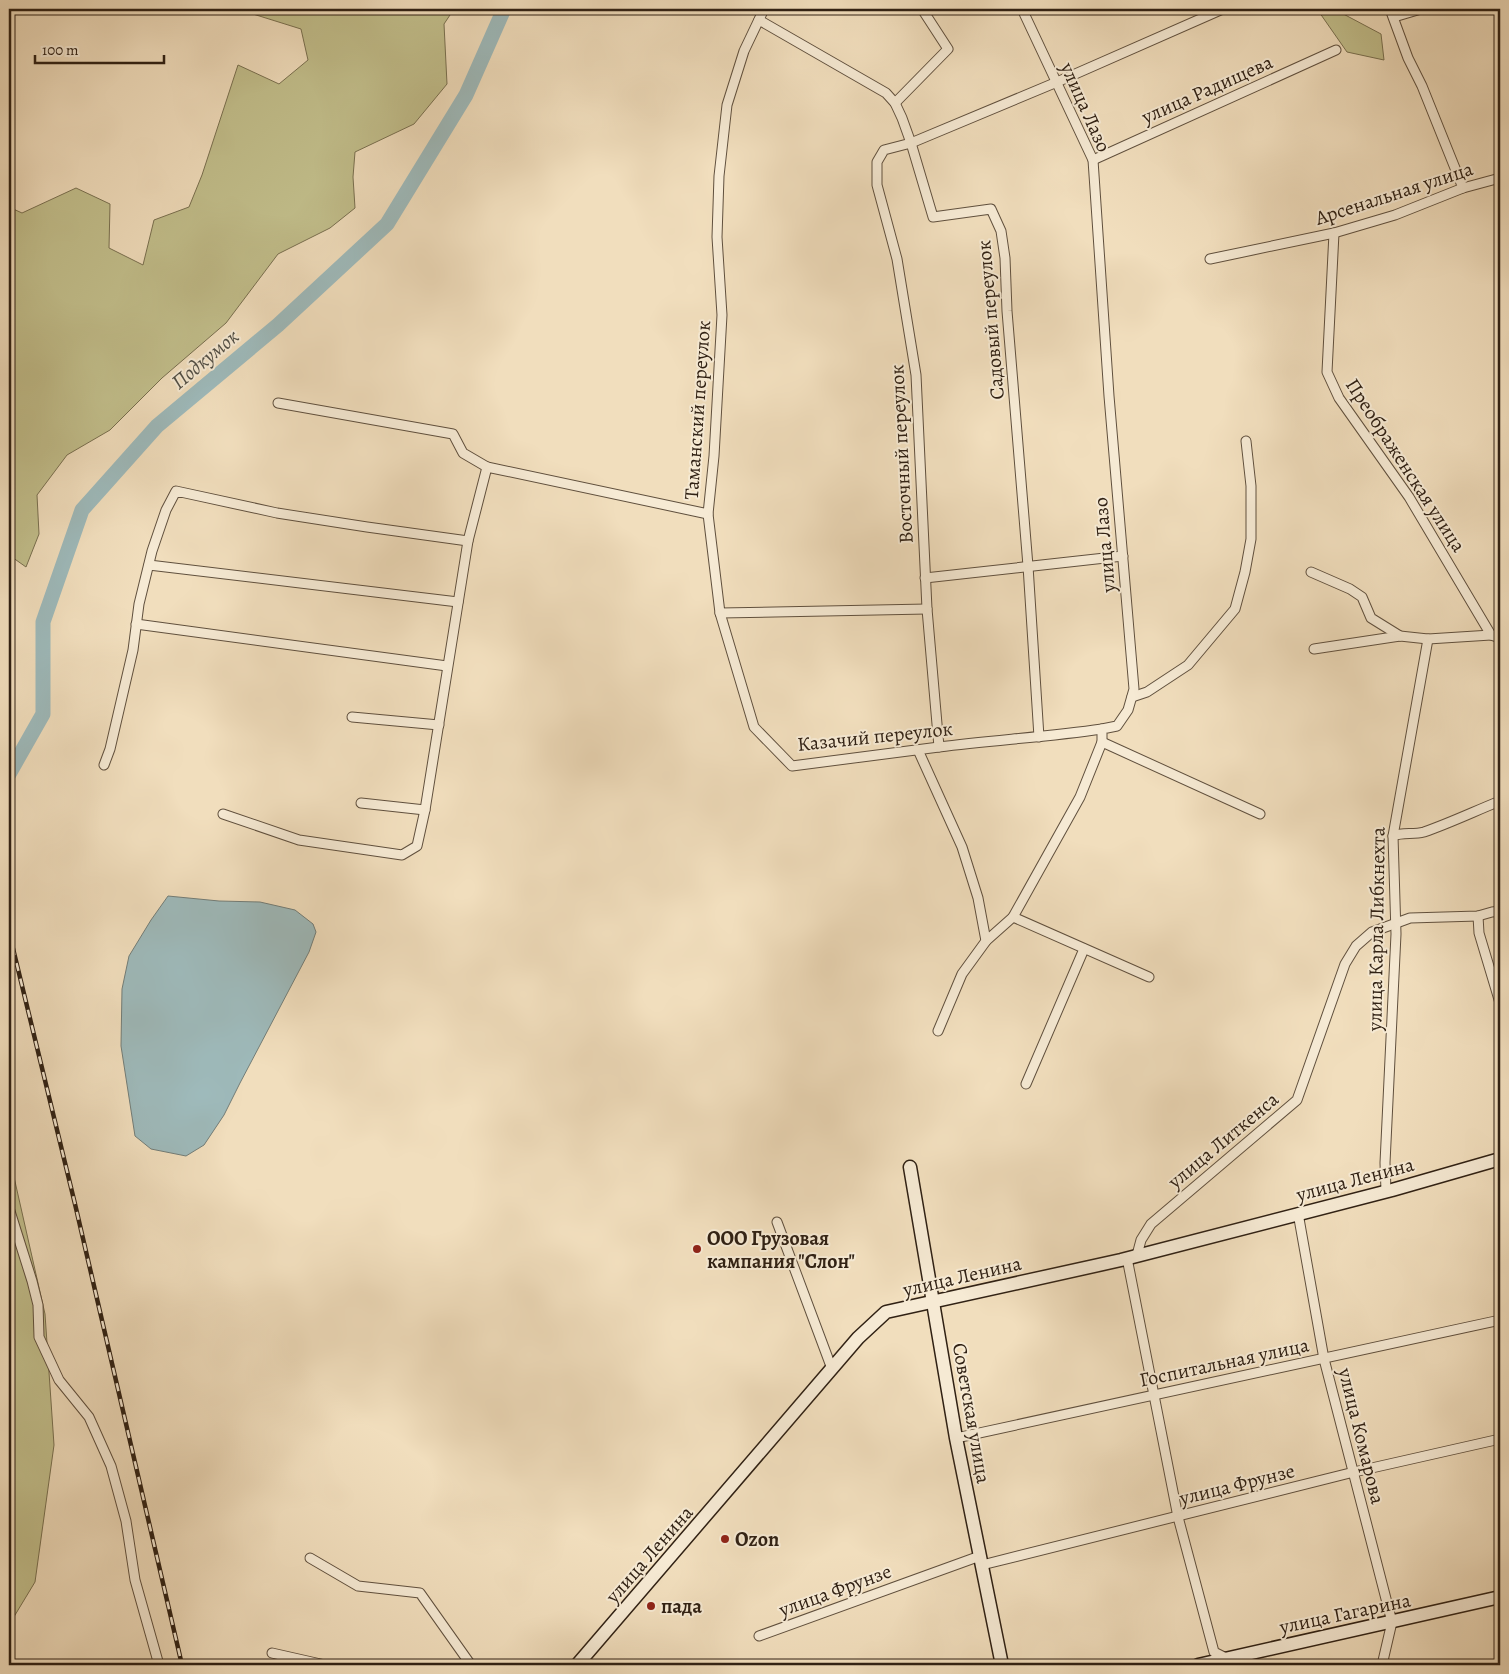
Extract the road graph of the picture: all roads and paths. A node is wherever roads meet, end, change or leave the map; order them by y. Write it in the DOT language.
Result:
graph roads {
  1 [pos="764,9"];
  2 [pos="922,9"];
  3 [pos="1022,9"];
  4 [pos="1223,9"];
  5 [pos="1421,9"];
  6 [pos="1392,13"];
  7 [pos="759,20"];
  8 [pos="1336,50"];
  9 [pos="1057,82"];
  10 [pos="895,102"];
  11 [pos="911,143"];
  12 [pos="1093,160"];
  13 [pos="1500,178"];
  14 [pos="1463,188"];
  15 [pos="1334,234"];
  16 [pos="1210,259"];
  17 [pos="278,403"];
  18 [pos="1246,442"];
  19 [pos="487,467"];
  20 [pos="708,514"];
  21 [pos="468,541"];
  22 [pos="1123,556"];
  23 [pos="149,565"];
  24 [pos="1028,566"];
  25 [pos="1311,572"];
  26 [pos="925,578"];
  27 [pos="458,602"];
  28 [pos="926,609"];
  29 [pos="720,613"];
  30 [pos="136,624"];
  31 [pos="1491,635"];
  32 [pos="1400,636"];
  33 [pos="1500,638"];
  34 [pos="1428,640"];
  35 [pos="1314,649"];
  36 [pos="447,666"];
  37 [pos="1132,697"];
  38 [pos="352,717"];
  39 [pos="439,725"];
  40 [pos="1102,729"];
  41 [pos="1039,737"];
  42 [pos="1102,742"];
  43 [pos="939,747"];
  44 [pos="918,750"];
  45 [pos="104,766"];
  46 [pos="1500,801"];
  47 [pos="362,803"];
  48 [pos="425,810"];
  49 [pos="224,814"];
  50 [pos="1260,814"];
  51 [pos="1393,836"];
  52 [pos="1500,911"];
  53 [pos="1478,916"];
  54 [pos="1013,917"];
  55 [pos="1395,923"];
  56 [pos="986,941"];
  57 [pos="1084,949"];
  58 [pos="1149,978"];
  59 [pos="1500,1003"];
  60 [pos="938,1031"];
  61 [pos="1026,1084"];
  62 [pos="1500,1159"];
  63 [pos="910,1167"];
  64 [pos="1386,1191"];
  65 [pos="9,1208"];
  66 [pos="1298,1213"];
  67 [pos="777,1222"];
  68 [pos="1132,1257"];
  69 [pos="933,1302"];
  70 [pos="1500,1320"];
  71 [pos="1324,1359"];
  72 [pos="832,1369"];
  73 [pos="1154,1395"];
  74 [pos="956,1438"];
  75 [pos="1500,1439"];
  76 [pos="1354,1472"];
  77 [pos="1178,1517"];
  78 [pos="310,1558"];
  79 [pos="981,1560"];
  80 [pos="1500,1597"];
  81 [pos="1392,1622"];
  82 [pos="759,1636"];
  83 [pos="272,1652"];
  84 [pos="1228,1662"];
  85 [pos="159,1665"];
  86 [pos="326,1665"];
  87 [pos="471,1665"];
  88 [pos="578,1665"];
  89 [pos="1002,1665"];
  90 [pos="1198,1665"];
  91 [pos="1382,1665"];
  1 -- 7 [label="street, Таманский переулок"];
  2 -- 10 [label="street"];
  3 -- 9 [label="street, улица Лазо"];
  4 -- 9 [label="street"];
  5 -- 6 [label="street"];
  6 -- 14 [label="street"];
  7 -- 10 [label="street"];
  7 -- 20 [label="street, Таманский переулок"];
  8 -- 12 [label="street, улица Радищева"];
  9 -- 11 [label="street"];
  9 -- 12 [label="street, улица Лазо"];
  10 -- 11 [label="street, Садовый переулок"];
  11 -- 24 [label="street, Садовый переулок"];
  11 -- 26 [label="street, Восточный переулок"];
  12 -- 22 [label="street, улица Лазо"];
  13 -- 14 [label="street, Арсенальная улица"];
  14 -- 15 [label="street, Арсенальная улица"];
  15 -- 16 [label="street, Арсенальная улица"];
  15 -- 31 [label="street, Преображенская улица"];
  17 -- 19 [label="street"];
  18 -- 37 [label="street"];
  19 -- 20 [label="street"];
  19 -- 21 [label="street"];
  20 -- 29 [label="street, Таманский переулок"];
  21 -- 23 [label="street"];
  21 -- 27 [label="street"];
  22 -- 24 [label="street"];
  22 -- 37 [label="street, улица Лазо"];
  23 -- 27 [label="street"];
  23 -- 30 [label="street"];
  24 -- 26 [label="street"];
  24 -- 41 [label="street, Садовый переулок"];
  25 -- 32 [label="street"];
  26 -- 28 [label="street, Восточный переулок"];
  27 -- 36 [label="street"];
  28 -- 29 [label="street"];
  28 -- 43 [label="street, Восточный переулок"];
  29 -- 44 [label="street, Казачий переулок"];
  30 -- 36 [label="street"];
  30 -- 45 [label="street"];
  31 -- 33 [label="street"];
  31 -- 34 [label="street"];
  32 -- 34 [label="street"];
  32 -- 35 [label="street"];
  34 -- 51 [label="street, улица Карла Либкнехта"];
  36 -- 39 [label="street"];
  37 -- 40 [label="street, улица Лазо"];
  38 -- 39 [label="street"];
  39 -- 48 [label="street"];
  40 -- 41 [label="street, Казачий переулок"];
  40 -- 42 [label="street"];
  41 -- 43 [label="street, Казачий переулок"];
  42 -- 50 [label="street"];
  42 -- 54 [label="street"];
  43 -- 44 [label="street, Казачий переулок"];
  44 -- 56 [label="street"];
  46 -- 51 [label="street"];
  47 -- 48 [label="street"];
  48 -- 49 [label="street"];
  51 -- 55 [label="street, улица Карла Либкнехта"];
  52 -- 53 [label="street, улица Литкенса"];
  53 -- 55 [label="street, улица Литкенса"];
  53 -- 59 [label="street"];
  54 -- 56 [label="street"];
  54 -- 57 [label="street"];
  55 -- 64 [label="street, улица Карла Либкнехта"];
  55 -- 68 [label="street, улица Литкенса"];
  56 -- 60 [label="street"];
  57 -- 58 [label="street"];
  57 -- 61 [label="street"];
  62 -- 64 [label="street, улица Ленина"];
  63 -- 69 [label="street, Советская улица"];
  64 -- 66 [label="street, улица Ленина"];
  65 -- 85 [label="street"];
  66 -- 68 [label="street, улица Ленина"];
  66 -- 71 [label="street, улица Комарова"];
  67 -- 72 [label="street"];
  68 -- 69 [label="street, улица Ленина"];
  68 -- 73 [label="street"];
  69 -- 72 [label="street, улица Ленина"];
  69 -- 74 [label="street, Советская улица"];
  70 -- 71 [label="street, Госпитальная улица"];
  71 -- 73 [label="street, Госпитальная улица"];
  71 -- 76 [label="street, улица Комарова"];
  72 -- 88 [label="street, улица Ленина"];
  73 -- 74 [label="street, Госпитальная улица"];
  73 -- 77 [label="street"];
  74 -- 79 [label="street, Советская улица"];
  75 -- 76 [label="street, улица Фрунзе"];
  76 -- 77 [label="street, улица Фрунзе"];
  76 -- 81 [label="street, улица Комарова"];
  77 -- 79 [label="street, улица Фрунзе"];
  77 -- 84 [label="street"];
  78 -- 87 [label="street"];
  79 -- 82 [label="street, улица Фрунзе"];
  79 -- 89 [label="street, Советская улица"];
  80 -- 81 [label="street, улица Гагарина"];
  81 -- 84 [label="street, улица Гагарина"];
  81 -- 91 [label="street, улица Комарова"];
  83 -- 86 [label="street"];
  84 -- 90 [label="street, улица Гагарина"];
}
